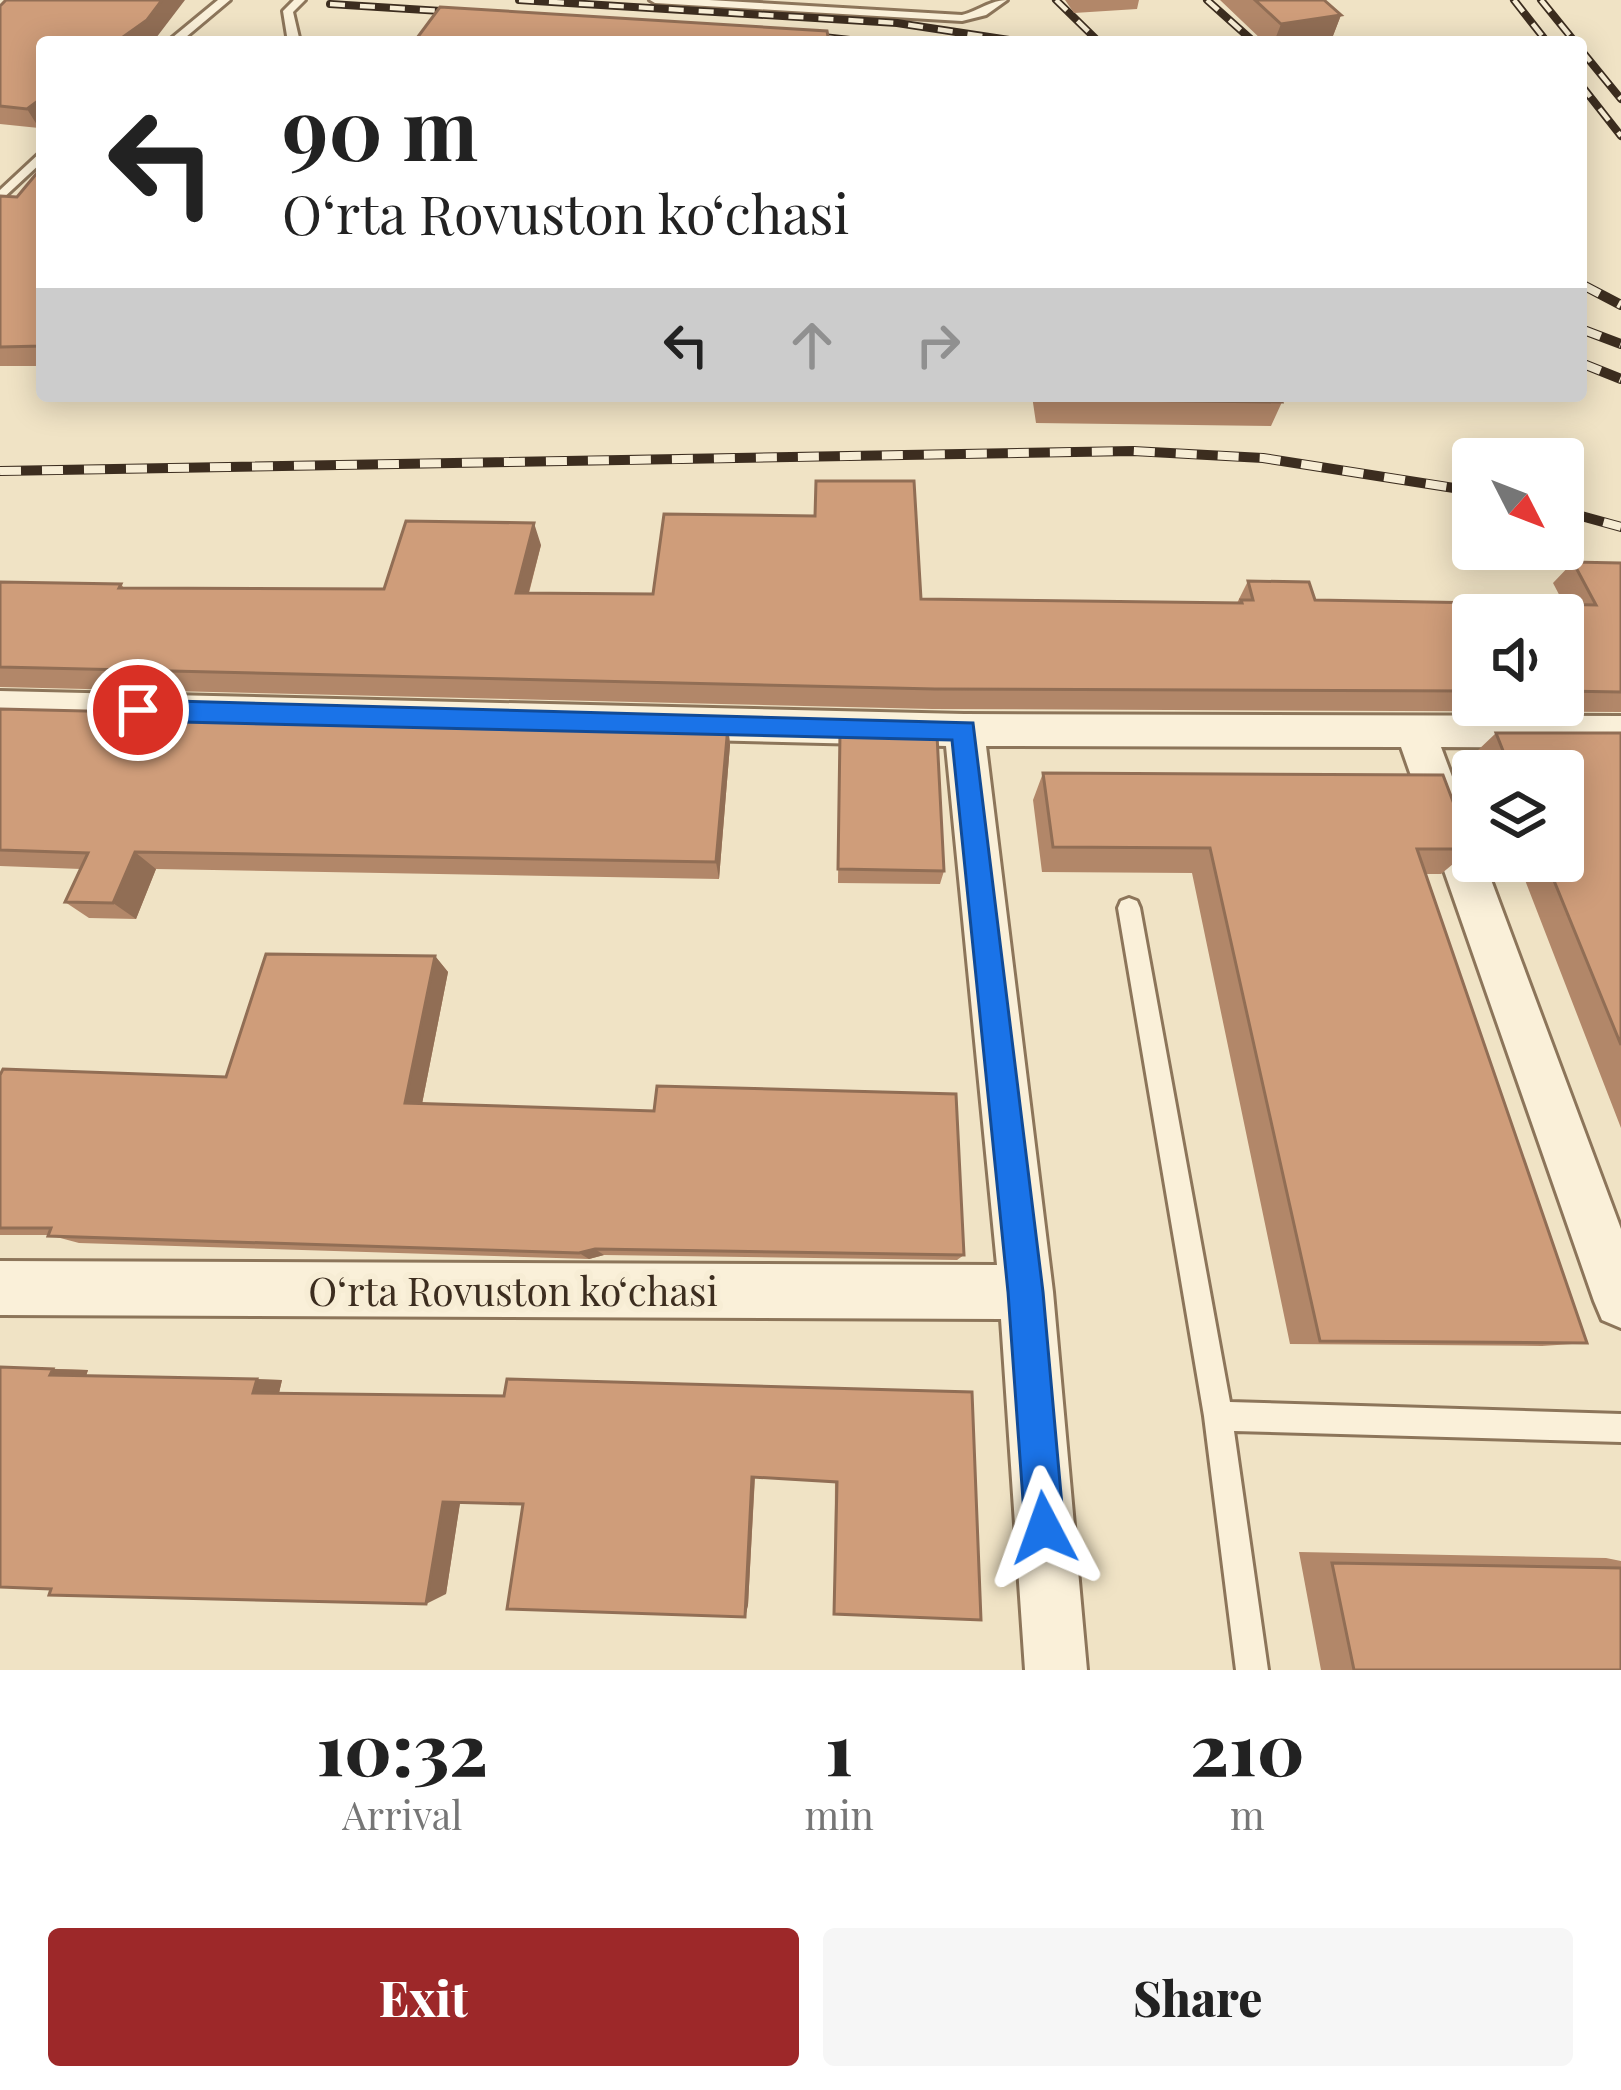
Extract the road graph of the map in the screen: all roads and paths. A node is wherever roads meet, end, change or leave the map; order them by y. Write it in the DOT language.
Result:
graph roads {
  1 [pos="225,0"];
  2 [pos="300,0"];
  3 [pos="655,0"];
  4 [pos="1002,0"];
  5 [pos="180,36"];
  6 [pos="293,36"];
  7 [pos="36,160"];
  8 [pos="25,189"];
  9 [pos="4,192"];
  10 [pos="0,707"];
  11 [pos="964,730"];
  12 [pos="1621,731"];
  13 [pos="1416,733"];
  14 [pos="1129,908"];
  15 [pos="0,1288"];
  16 [pos="1026,1292"];
  17 [pos="1621,1301"];
  18 [pos="1218,1416"];
  19 [pos="1621,1428"];
  20 [pos="1056,1670"];
  21 [pos="1252,1670"];
  1 -- 5 [label="lane"];
  2 -- 6 [label="lane"];
  3 -- 4 [label="lane"];
  7 -- 9 [label="lane"];
  8 -- 9 [label="lane"];
  10 -- 11 [label="street"];
  11 -- 13 [label="street"];
  11 -- 16 [label="street"];
  12 -- 13 [label="street"];
  13 -- 17 [label="street"];
  14 -- 18 [label="lane"];
  15 -- 16 [label="street, Oʻrta Rovuston koʻchasi"];
  16 -- 20 [label="street"];
  18 -- 19 [label="lane"];
  18 -- 21 [label="lane"];
}
